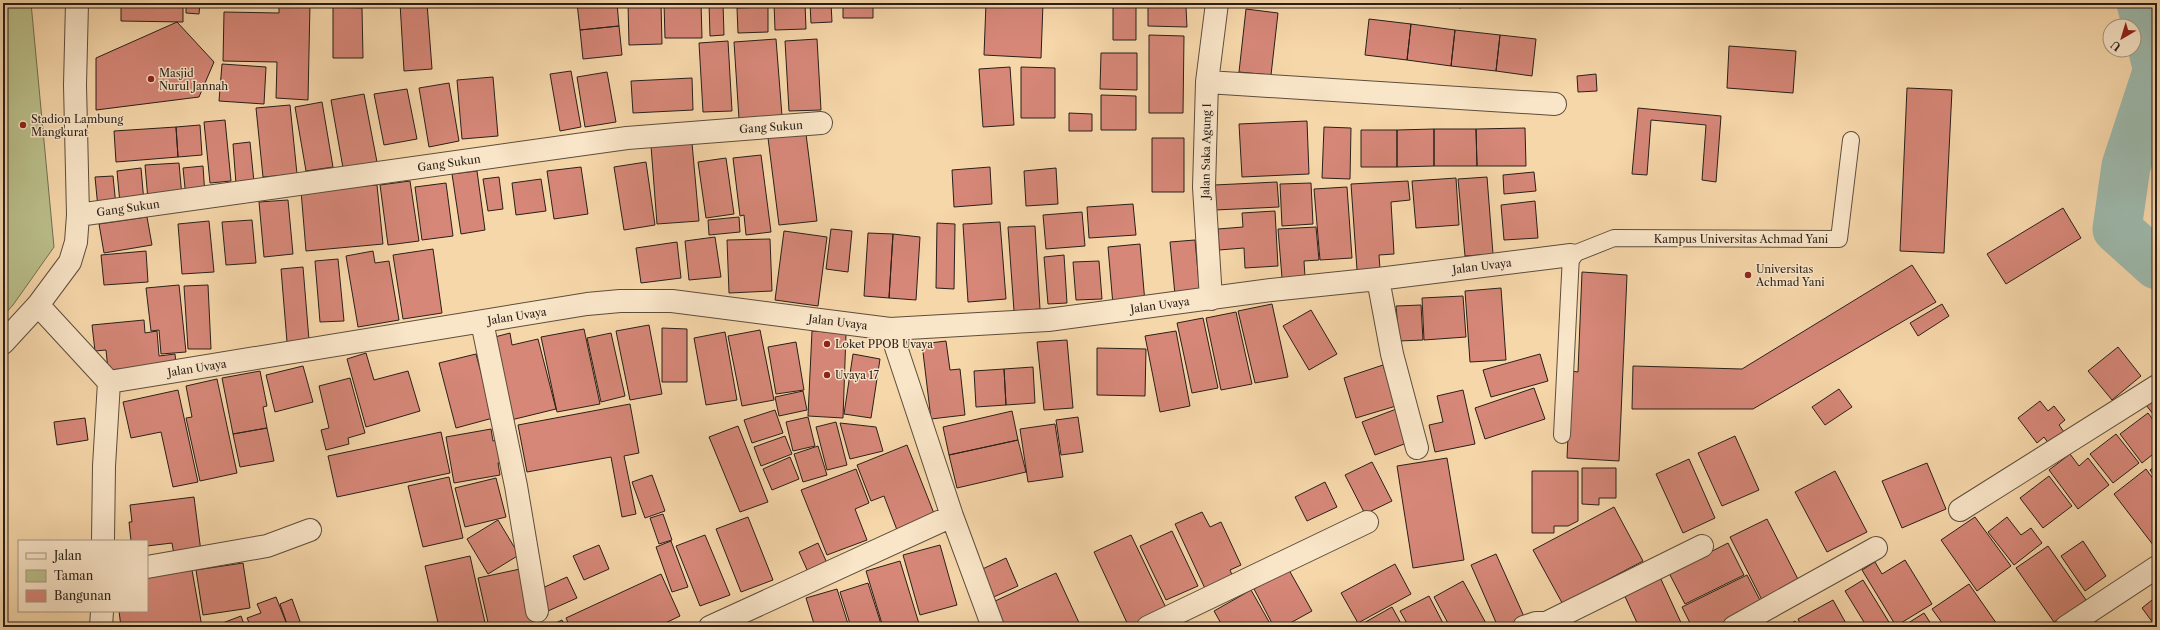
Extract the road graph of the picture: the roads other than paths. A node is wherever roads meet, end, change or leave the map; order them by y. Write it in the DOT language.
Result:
graph roads {
  1 [pos="77,3"];
  2 [pos="1217,3"];
  3 [pos="1206,82"];
  4 [pos="1555,104"];
  5 [pos="822,123"];
  6 [pos="1851,140"];
  7 [pos="78,215"];
  8 [pos="1571,255"];
  9 [pos="1378,279"];
  10 [pos="1211,299"];
  11 [pos="38,305"];
  12 [pos="482,322"];
  13 [pos="890,329"];
  14 [pos="3,344"];
  15 [pos="109,382"];
  16 [pos="2157,386"];
  17 [pos="1562,435"];
  18 [pos="1418,448"];
  19 [pos="1960,510"];
  20 [pos="952,516"];
  21 [pos="1367,522"];
  22 [pos="310,530"];
  23 [pos="104,540"];
  24 [pos="1702,546"];
  25 [pos="1876,548"];
  26 [pos="2157,566"];
  27 [pos="148,567"];
  28 [pos="537,611"];
  29 [pos="102,612"];
  30 [pos="1547,625"];
  31 [pos="101,627"];
  32 [pos="710,627"];
  33 [pos="993,627"];
  34 [pos="1148,627"];
  35 [pos="1524,627"];
  36 [pos="1734,627"];
  37 [pos="2066,627"];
  1 -- 7 [label="street"];
  2 -- 3 [label="street, Jalan Saka Agung I"];
  3 -- 4 [label="street"];
  3 -- 10 [label="street, Jalan Saka Agung I"];
  5 -- 7 [label="street, Gang Sukun"];
  6 -- 8 [label="lane, Kampus Universitas Achmad Yani"];
  7 -- 11 [label="street"];
  8 -- 9 [label="street, Jalan Uvaya"];
  8 -- 17 [label="lane"];
  9 -- 10 [label="street, Jalan Uvaya"];
  9 -- 18 [label="street"];
  10 -- 13 [label="street, Jalan Uvaya"];
  11 -- 14 [label="street"];
  11 -- 15 [label="street"];
  12 -- 13 [label="street, Jalan Uvaya"];
  12 -- 15 [label="street, Jalan Uvaya"];
  12 -- 28 [label="street"];
  13 -- 20 [label="street"];
  15 -- 23 [label="street"];
  16 -- 19 [label="street"];
  20 -- 32 [label="street"];
  20 -- 33 [label="street"];
  21 -- 34 [label="street"];
  22 -- 27 [label="street"];
  24 -- 30 [label="street"];
  25 -- 36 [label="street"];
  26 -- 37 [label="street"];
  29 -- 31 [label="street"];
  30 -- 35 [label="street"];
}
